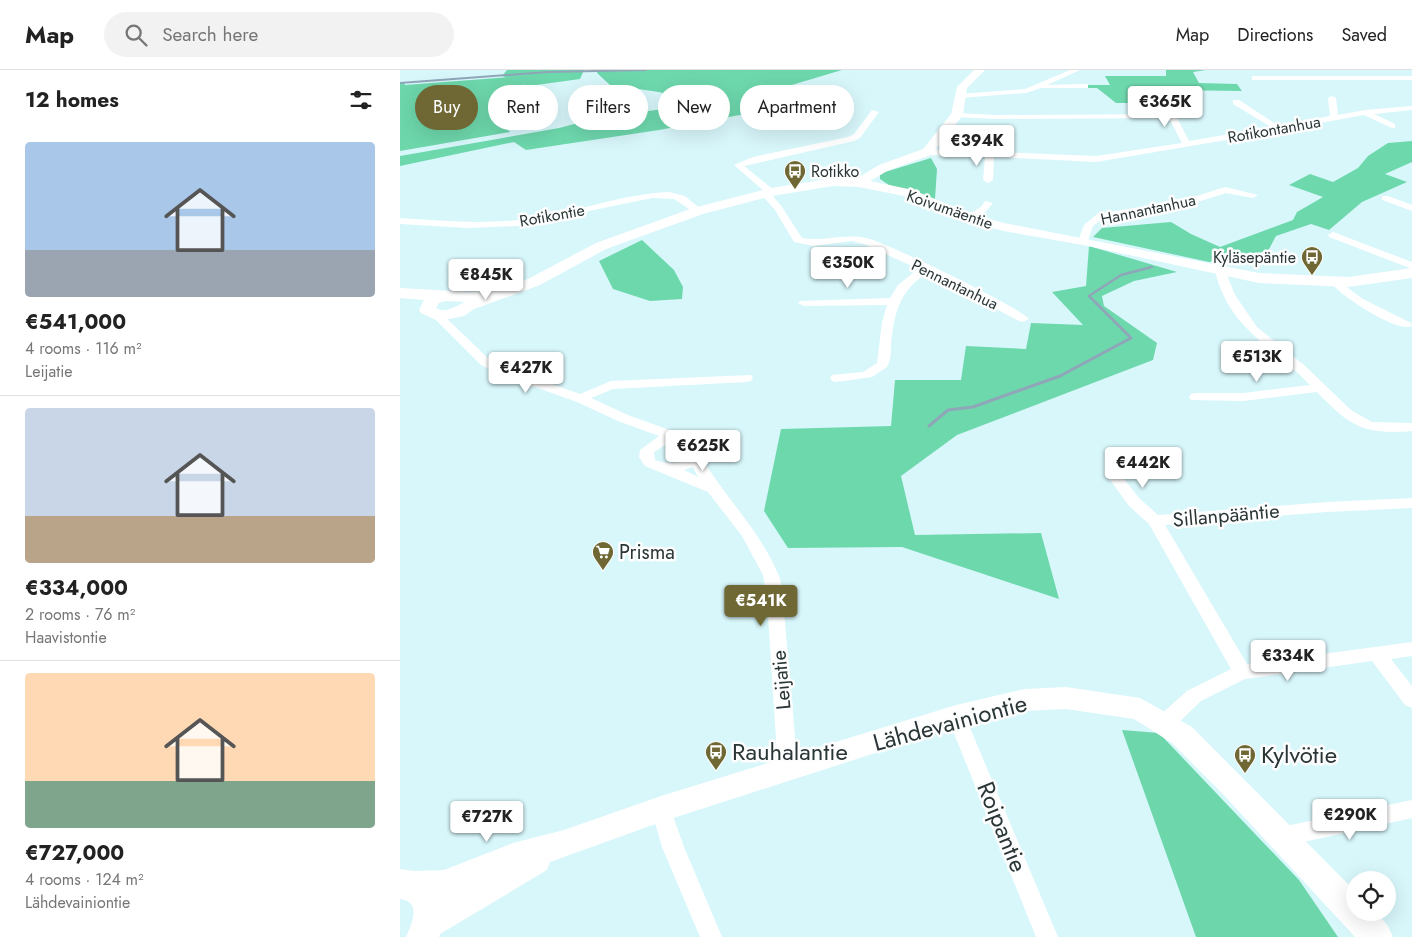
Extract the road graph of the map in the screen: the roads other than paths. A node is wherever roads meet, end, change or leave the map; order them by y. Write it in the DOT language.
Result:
graph roads {
  1 [pos="980,70"];
  2 [pos="1076,70"];
  3 [pos="1254,78"];
  4 [pos="1412,78"];
  5 [pos="1085,86"];
  6 [pos="1037,87"];
  7 [pos="960,96"];
  8 [pos="1332,98"];
  9 [pos="1236,102"];
  10 [pos="1170,104"];
  11 [pos="1412,108"];
  12 [pos="875,112"];
  13 [pos="1366,112"];
  14 [pos="957,115"];
  15 [pos="1172,116"];
  16 [pos="1334,118"];
  17 [pos="1392,126"];
  18 [pos="1277,128"];
  19 [pos="1186,143"];
  20 [pos="928,152"];
  21 [pos="990,155"];
  22 [pos="988,180"];
  23 [pos="859,183"];
  24 [pos="768,192"];
  25 [pos="1253,195"];
  26 [pos="1385,198"];
  27 [pos="988,203"];
  28 [pos="1412,208"];
  29 [pos="698,211"];
  30 [pos="969,218"];
  31 [pos="400,221"];
  32 [pos="1334,235"];
  33 [pos="1083,240"];
  34 [pos="1412,266"];
  35 [pos="925,270"];
  36 [pos="1220,270"];
  37 [pos="1412,272"];
  38 [pos="1336,283"];
  39 [pos="403,293"];
  40 [pos="892,301"];
  41 [pos="804,303"];
  42 [pos="436,306"];
  43 [pos="465,306"];
  44 [pos="1023,319"];
  45 [pos="1407,325"];
  46 [pos="456,334"];
  47 [pos="747,378"];
  48 [pos="836,378"];
  49 [pos="1319,388"];
  50 [pos="1196,397"];
  51 [pos="582,399"];
  52 [pos="623,418"];
  53 [pos="1412,427"];
  54 [pos="673,436"];
  55 [pos="653,444"];
  56 [pos="695,459"];
  57 [pos="668,469"];
  58 [pos="1113,474"];
  59 [pos="713,489"];
  60 [pos="1412,503"];
  61 [pos="1155,521"];
  62 [pos="1412,649"];
  63 [pos="1376,653"];
  64 [pos="1242,672"];
  65 [pos="1412,700"];
  66 [pos="956,716"];
  67 [pos="1165,723"];
  68 [pos="788,770"];
  69 [pos="661,810"];
  70 [pos="1412,810"];
  71 [pos="1281,837"];
  72 [pos="564,844"];
  73 [pos="406,882"];
  74 [pos="425,930"];
  75 [pos="711,937"];
  76 [pos="1047,937"];
  77 [pos="1377,937"];
  1 -- 7 [label="street"];
  2 -- 6 [label="street"];
  3 -- 4 [label="street"];
  5 -- 6 [label="street"];
  6 -- 7 [label="street"];
  7 -- 14 [label="street"];
  8 -- 16 [label="street"];
  9 -- 18 [label="street"];
  10 -- 15 [label="street"];
  11 -- 13 [label="street, Rotikontanhua"];
  12 -- 24 [label="street"];
  13 -- 16 [label="street, Rotikontanhua"];
  13 -- 17 [label="street"];
  14 -- 15 [label="street"];
  14 -- 20 [label="street"];
  15 -- 19 [label="street"];
  16 -- 18 [label="street, Rotikontanhua"];
  18 -- 19 [label="street, Rotikontanhua"];
  19 -- 21 [label="street, Rotikontanhua"];
  20 -- 21 [label="street, Rotikontanhua"];
  20 -- 23 [label="street"];
  21 -- 22 [label="street"];
  23 -- 24 [label="street, Koivumäentie"];
  23 -- 30 [label="street, Koivumäentie"];
  24 -- 29 [label="street, Koivumäentie"];
  24 -- 35 [label="street, Pennantanhua"];
  25 -- 33 [label="street, Hannantanhua"];
  26 -- 28 [label="street"];
  27 -- 30 [label="street"];
  29 -- 31 [label="street, Rotikontie"];
  29 -- 43 [label="street, Koivumäentie"];
  30 -- 33 [label="street, Koivumäentie"];
  32 -- 34 [label="street"];
  33 -- 36 [label="street, Koivumäentie"];
  35 -- 40 [label="street"];
  35 -- 44 [label="street, Pennantanhua"];
  36 -- 38 [label="street, Koivumäentie"];
  36 -- 49 [label="street"];
  37 -- 38 [label="street, Koivumäentie"];
  38 -- 45 [label="street"];
  39 -- 42 [label="street"];
  40 -- 41 [label="street"];
  40 -- 48 [label="street"];
  42 -- 43 [label="street, Koivumäentie"];
  42 -- 46 [label="street, Leijatie"];
  43 -- 46 [label="street"];
  46 -- 51 [label="street, Leijatie"];
  47 -- 51 [label="street"];
  49 -- 50 [label="street"];
  49 -- 53 [label="street"];
  51 -- 52 [label="street, Leijatie"];
  52 -- 54 [label="street, Leijatie"];
  52 -- 55 [label="street, Leijatie"];
  54 -- 55 [label="street"];
  54 -- 56 [label="street, Leijatie"];
  55 -- 57 [label="street, Leijatie"];
  56 -- 57 [label="street"];
  56 -- 59 [label="street, Leijatie"];
  57 -- 59 [label="street, Leijatie"];
  58 -- 61 [label="street"];
  59 -- 68 [label="street, Leijatie"];
  60 -- 61 [label="street, Sillanpääntie"];
  61 -- 64 [label="street, Sillanpääntie"];
  62 -- 63 [label="street"];
  63 -- 64 [label="street"];
  63 -- 65 [label="street"];
  64 -- 67 [label="street"];
  66 -- 67 [label="street, Lähdevainiontie"];
  66 -- 68 [label="street, Lähdevainiontie"];
  66 -- 76 [label="street, Roipantie"];
  67 -- 71 [label="street, Lähdevainiontie"];
  68 -- 69 [label="street, Lähdevainiontie"];
  69 -- 72 [label="street, Lähdevainiontie"];
  69 -- 75 [label="street"];
  70 -- 71 [label="street"];
  71 -- 77 [label="street, Lähdevainiontie"];
  72 -- 73 [label="street, Lähdevainiontie"];
  72 -- 74 [label="street, Lähdevainiontie"];
  73 -- 74 [label="street"];
}
